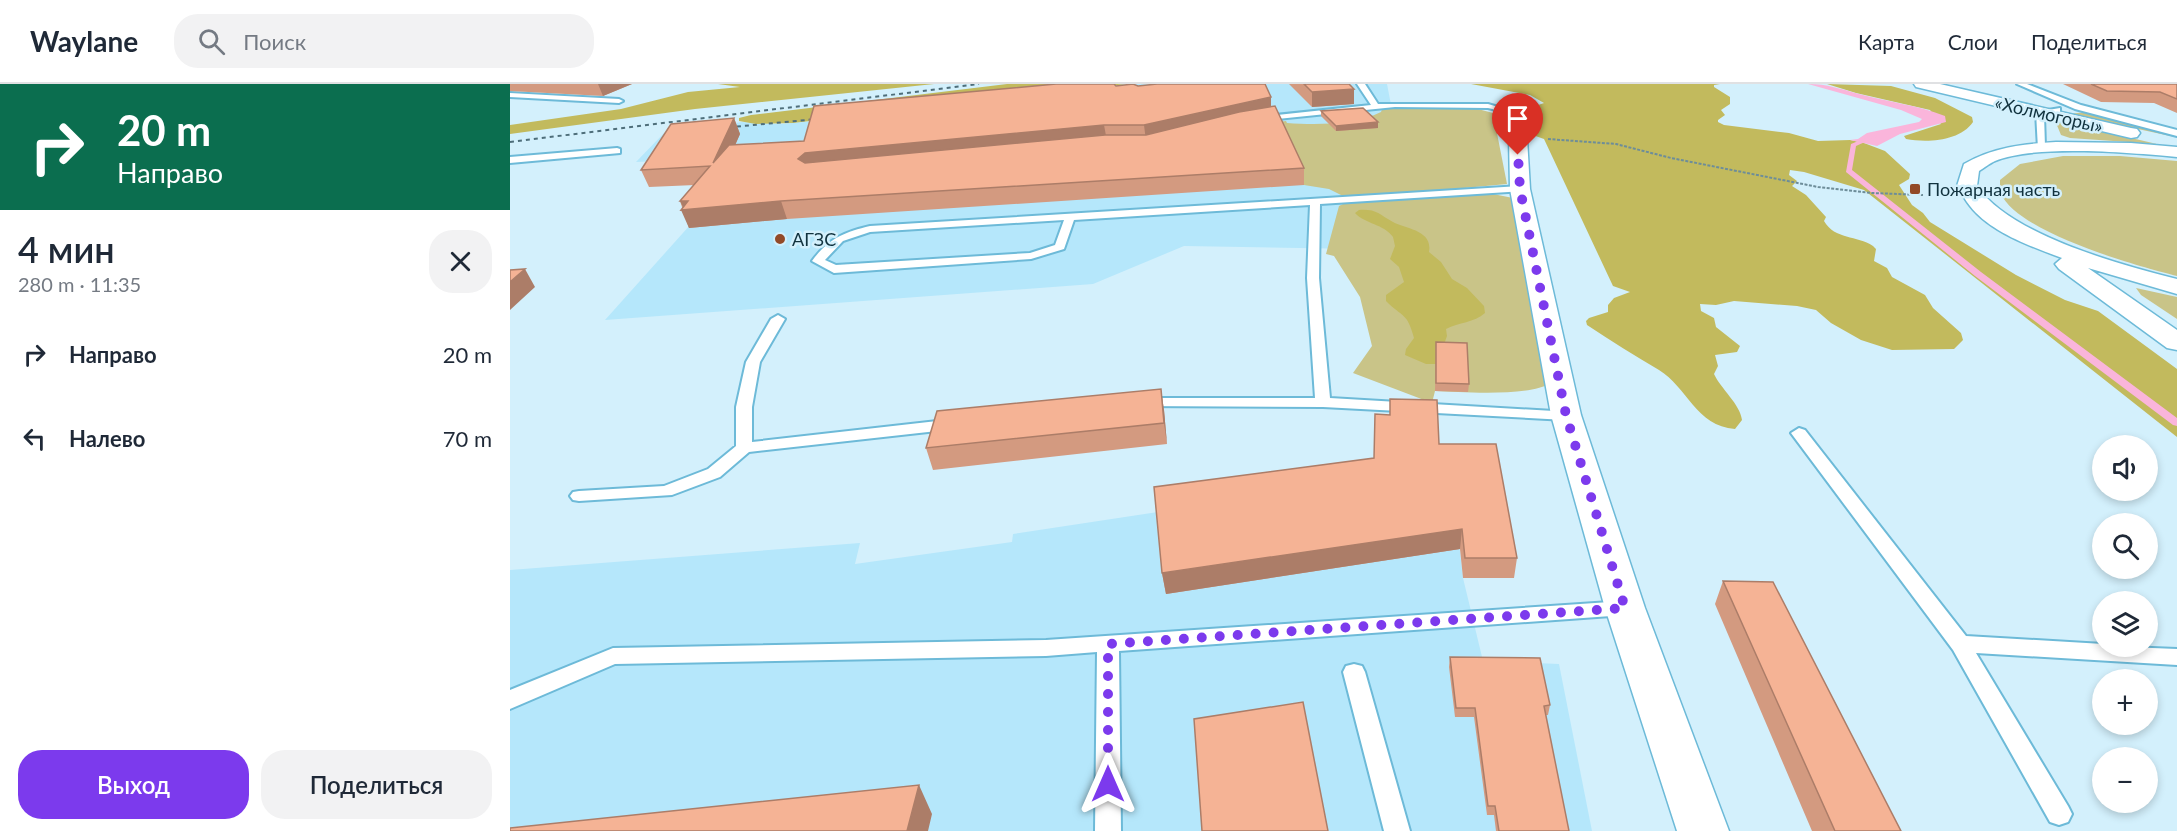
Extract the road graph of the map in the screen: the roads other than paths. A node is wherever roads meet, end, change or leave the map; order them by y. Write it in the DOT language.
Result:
graph roads {
  1 [pos="1361,84"];
  2 [pos="1915,84"];
  3 [pos="1921,84"];
  4 [pos="2021,84"];
  5 [pos="510,95"];
  6 [pos="619,101"];
  7 [pos="1376,107"];
  8 [pos="2078,107"];
  9 [pos="1501,109"];
  10 [pos="2040,112"];
  11 [pos="1246,122"];
  12 [pos="2177,133"];
  13 [pos="2177,144"];
  14 [pos="2041,147"];
  15 [pos="617,151"];
  16 [pos="2177,152"];
  17 [pos="1999,154"];
  18 [pos="510,160"];
  19 [pos="1520,189"];
  20 [pos="1315,201"];
  21 [pos="1070,217"];
  22 [pos="2024,233"];
  23 [pos="2177,287"];
  24 [pos="778,319"];
  25 [pos="2177,342"];
  26 [pos="1323,402"];
  27 [pos="1129,404"];
  28 [pos="1566,415"];
  29 [pos="966,423"];
  30 [pos="1799,433"];
  31 [pos="744,448"];
  32 [pos="579,496"];
  33 [pos="1625,608"];
  34 [pos="1108,644"];
  35 [pos="1960,644"];
  36 [pos="2177,657"];
  37 [pos="1354,672"];
  38 [pos="510,700"];
  39 [pos="2060,814"];
  40 [pos="1108,831"];
  41 [pos="1397,831"];
  42 [pos="1703,831"];
  1 -- 7 [label="lane"];
  2 -- 17 [label="main road, «Холмогоры»"];
  3 -- 10 [label="main road, «Холмогоры»"];
  4 -- 8 [label="lane"];
  5 -- 6 [label="lane"];
  7 -- 9 [label="lane"];
  7 -- 11 [label="lane"];
  8 -- 10 [label="lane"];
  8 -- 12 [label="lane"];
  9 -- 19 [label="main road"];
  10 -- 13 [label="main road, «Холмогоры»"];
  10 -- 14 [label="lane"];
  14 -- 16 [label="main road, «Холмогоры»"];
  14 -- 17 [label="main road, «Холмогоры»"];
  15 -- 18 [label="lane"];
  17 -- 22 [label="main road, «Холмогоры»"];
  19 -- 20 [label="lane"];
  19 -- 28 [label="main road"];
  20 -- 21 [label="lane"];
  20 -- 26 [label="lane"];
  21 -- 21 [label="lane"];
  22 -- 23 [label="main road, «Холмогоры»"];
  22 -- 25 [label="main road, «Холмогоры»"];
  24 -- 31 [label="lane"];
  26 -- 27 [label="lane"];
  26 -- 28 [label="lane"];
  28 -- 33 [label="main road"];
  29 -- 31 [label="lane"];
  30 -- 35 [label="lane"];
  31 -- 32 [label="lane"];
  33 -- 34 [label="lane"];
  33 -- 42 [label="main road"];
  34 -- 38 [label="lane"];
  34 -- 40 [label="lane"];
  35 -- 36 [label="lane"];
  35 -- 39 [label="lane"];
  37 -- 41 [label="lane"];
}
